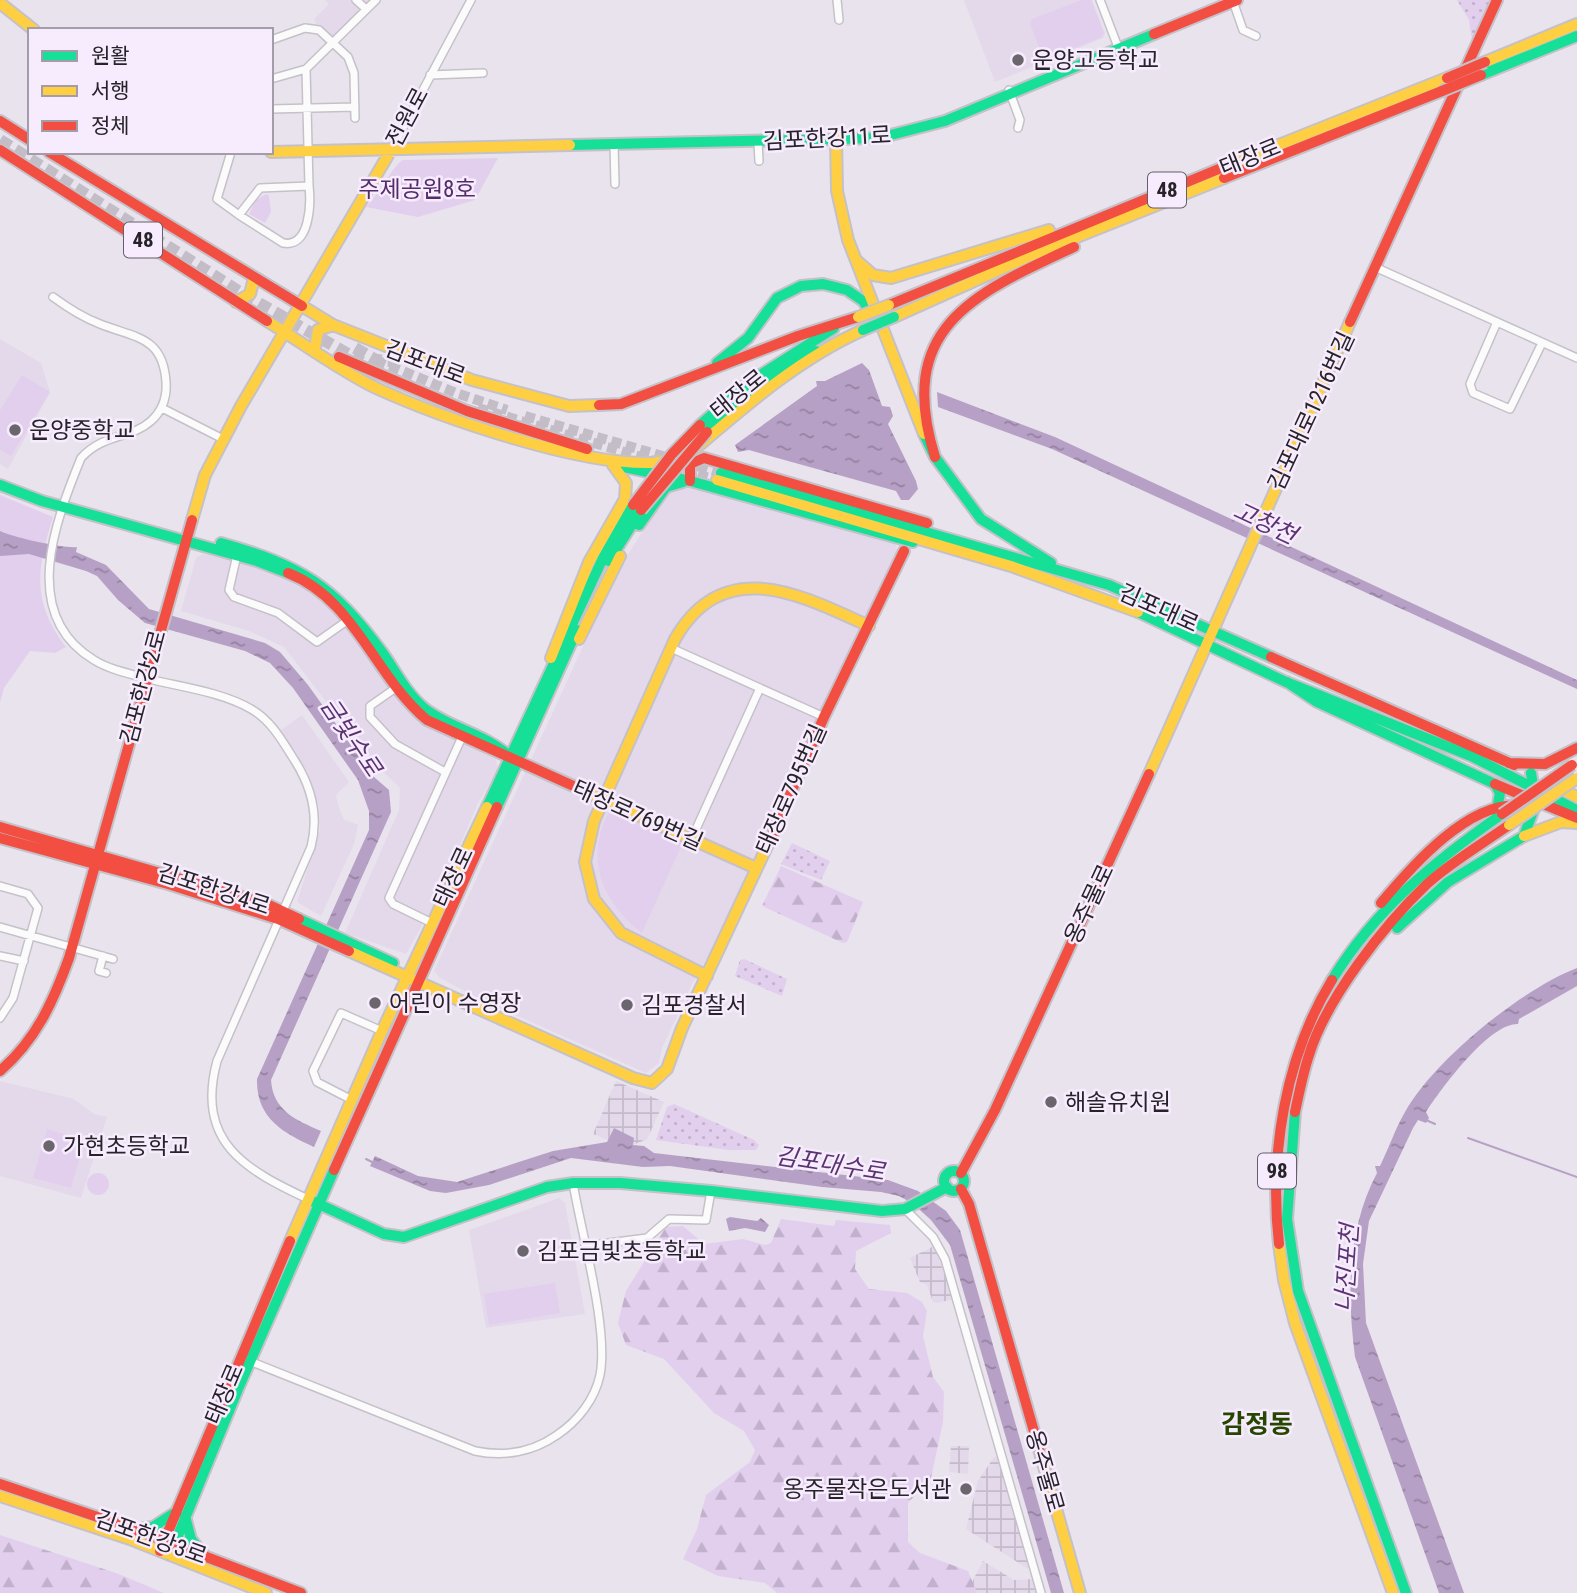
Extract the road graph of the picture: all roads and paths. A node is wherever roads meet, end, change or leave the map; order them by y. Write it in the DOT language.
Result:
graph roads {
  1 [pos="356,0"];
  2 [pos="376,0"];
  3 [pos="471,0"];
  4 [pos="836,0"];
  5 [pos="1100,0"];
  6 [pos="1233,0"];
  7 [pos="1497,0"];
  8 [pos="0,3"];
  9 [pos="366,9"];
  10 [pos="839,20"];
  11 [pos="1577,24"];
  12 [pos="31,28"];
  13 [pos="1256,36"];
  14 [pos="1577,36"];
  15 [pos="273,39"];
  16 [pos="333,44"];
  17 [pos="1118,45"];
  18 [pos="306,69"];
  19 [pos="483,73"];
  20 [pos="429,75"];
  21 [pos="273,78"];
  22 [pos="1009,91"];
  23 [pos="355,107"];
  24 [pos="273,109"];
  25 [pos="306,109"];
  26 [pos="355,118"];
  27 [pos="0,121"];
  28 [pos="1018,128"];
  29 [pos="28,139"];
  30 [pos="836,140"];
  31 [pos="758,142"];
  32 [pos="614,145"];
  33 [pos="0,150"];
  34 [pos="391,150"];
  35 [pos="273,152"];
  36 [pos="307,152"];
  37 [pos="52,154"];
  38 [pos="230,154"];
  39 [pos="759,161"];
  40 [pos="615,184"];
  41 [pos="309,187"];
  42 [pos="1113,212"];
  43 [pos="239,215"];
  44 [pos="1134,216"];
  45 [pos="857,261"];
  46 [pos="1377,268"];
  47 [pos="254,278"];
  48 [pos="53,298"];
  49 [pos="236,302"];
  50 [pos="300,305"];
  51 [pos="1497,322"];
  52 [pos="333,325"];
  53 [pos="837,326"];
  54 [pos="880,326"];
  55 [pos="284,331"];
  56 [pos="843,339"];
  57 [pos="1542,343"];
  58 [pos="315,348"];
  59 [pos="1577,358"];
  60 [pos="404,362"];
  61 [pos="698,376"];
  62 [pos="388,385"];
  63 [pos="615,406"];
  64 [pos="162,408"];
  65 [pos="703,428"];
  66 [pos="223,439"];
  67 [pos="591,450"];
  68 [pos="935,457"];
  69 [pos="608,462"];
  70 [pos="652,463"];
  71 [pos="0,477"];
  72 [pos="690,481"];
  73 [pos="0,485"];
  74 [pos="65,504"];
  75 [pos="186,537"];
  76 [pos="890,537"];
  77 [pos="922,544"];
  78 [pos="904,551"];
  79 [pos="237,555"];
  80 [pos="1044,560"];
  81 [pos="1001,564"];
  82 [pos="1075,573"];
  83 [pos="351,617"];
  84 [pos="869,626"];
  85 [pos="1212,632"];
  86 [pos="1207,644"];
  87 [pos="671,648"];
  88 [pos="145,678"];
  89 [pos="549,682"];
  90 [pos="1287,682"];
  91 [pos="400,685"];
  92 [pos="760,688"];
  93 [pos="824,717"];
  94 [pos="462,737"];
  95 [pos="1577,748"];
  96 [pos="515,760"];
  97 [pos="1560,760"];
  98 [pos="1509,763"];
  99 [pos="1574,764"];
  100 [pos="446,772"];
  101 [pos="1531,773"];
  102 [pos="1577,778"];
  103 [pos="1498,782"];
  104 [pos="1554,785"];
  105 [pos="1536,787"];
  106 [pos="1577,797"];
  107 [pos="603,799"];
  108 [pos="1561,801"];
  109 [pos="1536,803"];
  110 [pos="1500,809"];
  111 [pos="1577,810"];
  112 [pos="1577,821"];
  113 [pos="1530,822"];
  114 [pos="0,827"];
  115 [pos="1524,836"];
  116 [pos="0,838"];
  117 [pos="692,838"];
  118 [pos="96,859"];
  119 [pos="756,868"];
  120 [pos="0,887"];
  121 [pos="280,915"];
  122 [pos="432,923"];
  123 [pos="0,927"];
  124 [pos="32,936"];
  125 [pos="72,948"];
  126 [pos="0,956"];
  127 [pos="103,956"];
  128 [pos="113,959"];
  129 [pos="24,961"];
  130 [pos="1356,968"];
  131 [pos="106,973"];
  132 [pos="707,976"];
  133 [pos="413,977"];
  134 [pos="0,1018"];
  135 [pos="382,1031"];
  136 [pos="0,1071"];
  137 [pos="352,1100"];
  138 [pos="961,1173"];
  139 [pos="573,1183"];
  140 [pos="947,1187"];
  141 [pos="961,1189"];
  142 [pos="711,1191"];
  143 [pos="314,1202"];
  144 [pos="905,1209"];
  145 [pos="585,1246"];
  146 [pos="245,1359"];
  147 [pos="0,1484"];
  148 [pos="0,1496"];
  149 [pos="180,1512"];
  150 [pos="133,1529"];
  151 [pos="167,1548"];
  152 [pos="205,1556"];
  153 [pos="266,1593"];
  154 [pos="301,1593"];
  155 [pos="1041,1593"];
  156 [pos="1080,1593"];
  157 [pos="1393,1593"];
  158 [pos="1406,1593"];
  1 -- 9 [label="street"];
  2 -- 9 [label="street"];
  3 -- 20 [label="street, 전원로"];
  4 -- 10 [label="street"];
  5 -- 17 [label="street"];
  6 -- 13 [label="street"];
  6 -- 17 [label="main road, 김포한강11로"];
  7 -- 46 [label="main road, 김포대로1216번길"];
  8 -- 12 [label="main road"];
  9 -- 16 [label="street"];
  11 -- 42 [label="main road, 태장로 / 48, bridge"];
  14 -- 44 [label="main road, 태장로 / 48, bridge"];
  15 -- 16 [label="street"];
  16 -- 18 [label="street"];
  16 -- 23 [label="street"];
  17 -- 22 [label="main road, 김포한강11로"];
  18 -- 21 [label="street"];
  18 -- 25 [label="street"];
  19 -- 20 [label="street"];
  20 -- 34 [label="street, 전원로"];
  22 -- 28 [label="street"];
  22 -- 30 [label="main road, 김포한강11로"];
  23 -- 25 [label="street"];
  23 -- 26 [label="street"];
  24 -- 25 [label="street"];
  25 -- 36 [label="street"];
  27 -- 29 [label="main road"];
  30 -- 31 [label="main road, 김포한강11로"];
  30 -- 32 [label="main road, 김포한강11로"];
  30 -- 45 [label="main road"];
  31 -- 32 [label="main road, 김포한강11로"];
  31 -- 39 [label="street"];
  32 -- 34 [label="main road, 김포한강11로"];
  32 -- 40 [label="street"];
  33 -- 49 [label="main road, 김포대로 / 48"];
  34 -- 36 [label="main road, 김포한강11로"];
  34 -- 50 [label="main road, 전원로"];
  35 -- 36 [label="main road, 김포한강11로"];
  36 -- 41 [label="street"];
  37 -- 47 [label="main road, 김포대로 / 48"];
  38 -- 43 [label="street"];
  41 -- 43 [label="street"];
  41 -- 43 [label="street"];
  42 -- 45 [label="main road"];
  42 -- 53 [label="main road, 태장로 / 48, bridge"];
  44 -- 56 [label="main road, 태장로 / 48, bridge"];
  44 -- 68 [label="main road"];
  45 -- 54 [label="main road"];
  46 -- 51 [label="street"];
  46 -- 85 [label="main road, 김포대로1216번길"];
  47 -- 49 [label="main road"];
  47 -- 50 [label="main road, 김포대로 / 48"];
  48 -- 64 [label="street"];
  49 -- 55 [label="main road, 김포대로 / 48"];
  50 -- 52 [label="main road, 김포대로 / 48"];
  50 -- 55 [label="main road, 김포한강2로"];
  51 -- 57 [label="street"];
  51 -- 57 [label="street"];
  52 -- 58 [label="main road"];
  52 -- 63 [label="main road, 김포대로 / 48"];
  53 -- 61 [label="main road, 김포대로 / 48"];
  53 -- 65 [label="main road, 태장로"];
  54 -- 61 [label="main road"];
  54 -- 68 [label="main road"];
  55 -- 58 [label="main road, 김포대로 / 48"];
  55 -- 66 [label="main road, 김포한강2로"];
  56 -- 65 [label="main road, 태장로"];
  56 -- 70 [label="main road, 48"];
  57 -- 59 [label="street"];
  58 -- 67 [label="main road"];
  58 -- 69 [label="main road, 김포대로"];
  60 -- 63 [label="main road"];
  61 -- 63 [label="main road, 김포대로 / 48"];
  62 -- 67 [label="main road, 48"];
  64 -- 66 [label="street"];
  64 -- 74 [label="street"];
  65 -- 89 [label="main road, 태장로, bridge"];
  66 -- 75 [label="main road, 김포한강2로"];
  67 -- 70 [label="main road, 48"];
  68 -- 80 [label="main road"];
  69 -- 70 [label="main road"];
  69 -- 72 [label="main road, 김포대로"];
  69 -- 89 [label="main road"];
  71 -- 74 [label="main road"];
  72 -- 76 [label="main road, 김포대로"];
  72 -- 80 [label="main road"];
  72 -- 89 [label="main road"];
  73 -- 74 [label="main road"];
  74 -- 75 [label="main road"];
  74 -- 88 [label="street"];
  75 -- 79 [label="main road"];
  75 -- 83 [label="main road"];
  75 -- 88 [label="main road, 김포한강2로"];
  76 -- 77 [label="main road, 김포대로"];
  76 -- 78 [label="main road"];
  77 -- 78 [label="main road"];
  77 -- 81 [label="main road, 김포대로"];
  78 -- 84 [label="main road, 태장로795번길"];
  79 -- 83 [label="main road"];
  79 -- 83 [label="street"];
  80 -- 82 [label="main road"];
  81 -- 82 [label="main road, 김포대로"];
  81 -- 86 [label="main road, 김포대로"];
  82 -- 85 [label="main road, 김포대로"];
  83 -- 91 [label="main road"];
  84 -- 87 [label="main road"];
  84 -- 93 [label="main road, 태장로795번길"];
  85 -- 86 [label="main road, 옹주물로"];
  85 -- 98 [label="main road, 김포대로"];
  86 -- 90 [label="main road, 김포대로"];
  86 -- 138 [label="main road, 옹주물로"];
  87 -- 92 [label="street"];
  87 -- 107 [label="main road"];
  88 -- 118 [label="main road, 김포한강2로"];
  88 -- 121 [label="street"];
  89 -- 96 [label="main road, 태장로"];
  90 -- 103 [label="main road"];
  90 -- 105 [label="main road, 김포대로"];
  91 -- 94 [label="main road"];
  91 -- 96 [label="main road"];
  91 -- 100 [label="street"];
  92 -- 93 [label="street"];
  92 -- 117 [label="street"];
  93 -- 119 [label="main road, 태장로795번길"];
  94 -- 96 [label="main road"];
  94 -- 100 [label="street"];
  95 -- 97 [label="main road"];
  96 -- 107 [label="main road, 태장로769번길"];
  96 -- 122 [label="main road, 태장로"];
  96 -- 133 [label="main road, 태장로"];
  97 -- 98 [label="main road"];
  97 -- 104 [label="main road"];
  98 -- 101 [label="main road, 김포대로"];
  99 -- 110 [label="main road, 98, bridge"];
  100 -- 122 [label="street"];
  101 -- 104 [label="main road, 김포대로"];
  101 -- 105 [label="main road"];
  102 -- 130 [label="main road, 98, bridge"];
  103 -- 109 [label="main road"];
  103 -- 110 [label="main road"];
  104 -- 106 [label="main road, 김포대로"];
  104 -- 108 [label="main road"];
  105 -- 108 [label="main road, 김포대로"];
  105 -- 109 [label="main road"];
  107 -- 117 [label="main road, 태장로769번길"];
  107 -- 132 [label="main road"];
  108 -- 111 [label="main road, 김포대로"];
  109 -- 112 [label="main road"];
  109 -- 113 [label="main road"];
  110 -- 113 [label="main road"];
  110 -- 157 [label="main road, 98"];
  112 -- 115 [label="main road"];
  113 -- 115 [label="main road"];
  114 -- 118 [label="main road, 김포한강4로"];
  115 -- 130 [label="main road"];
  116 -- 118 [label="main road, 김포한강4로"];
  117 -- 119 [label="main road, 태장로769번길"];
  118 -- 121 [label="main road, 김포한강4로"];
  118 -- 125 [label="main road, 김포한강2로"];
  119 -- 132 [label="main road, 태장로795번길"];
  120 -- 124 [label="street"];
  121 -- 133 [label="main road, 김포한강4로"];
  121 -- 143 [label="street"];
  122 -- 133 [label="main road, 태장로"];
  123 -- 124 [label="street"];
  124 -- 125 [label="street"];
  124 -- 129 [label="street"];
  125 -- 127 [label="street"];
  125 -- 136 [label="main road, 김포한강2로"];
  126 -- 129 [label="street"];
  127 -- 128 [label="street"];
  127 -- 131 [label="street"];
  129 -- 134 [label="street"];
  130 -- 158 [label="main road, 98"];
  132 -- 133 [label="main road, 태장로795번길"];
  133 -- 135 [label="main road, 태장로"];
  133 -- 143 [label="main road, 태장로"];
  135 -- 137 [label="main road, 태장로"];
  135 -- 137 [label="street"];
  137 -- 143 [label="main road, 태장로"];
  138 -- 140 [label="main road"];
  138 -- 141 [label="main road"];
  139 -- 142 [label="main road"];
  139 -- 143 [label="main road"];
  139 -- 145 [label="street"];
  140 -- 141 [label="main road"];
  140 -- 144 [label="main road"];
  141 -- 156 [label="main road, 옹주물로"];
  142 -- 144 [label="main road"];
  142 -- 145 [label="street"];
  143 -- 146 [label="main road"];
  144 -- 155 [label="street"];
  145 -- 146 [label="street"];
  146 -- 149 [label="main road"];
  147 -- 150 [label="main road, 김포한강3로"];
  148 -- 151 [label="main road, 김포한강3로"];
  149 -- 150 [label="main road"];
  149 -- 151 [label="main road"];
  149 -- 152 [label="main road"];
  150 -- 151 [label="main road, 김포한강3로"];
  151 -- 152 [label="main road, 김포한강3로"];
  151 -- 153 [label="main road, 김포한강3로"];
  152 -- 154 [label="main road, 김포한강3로"];
}
